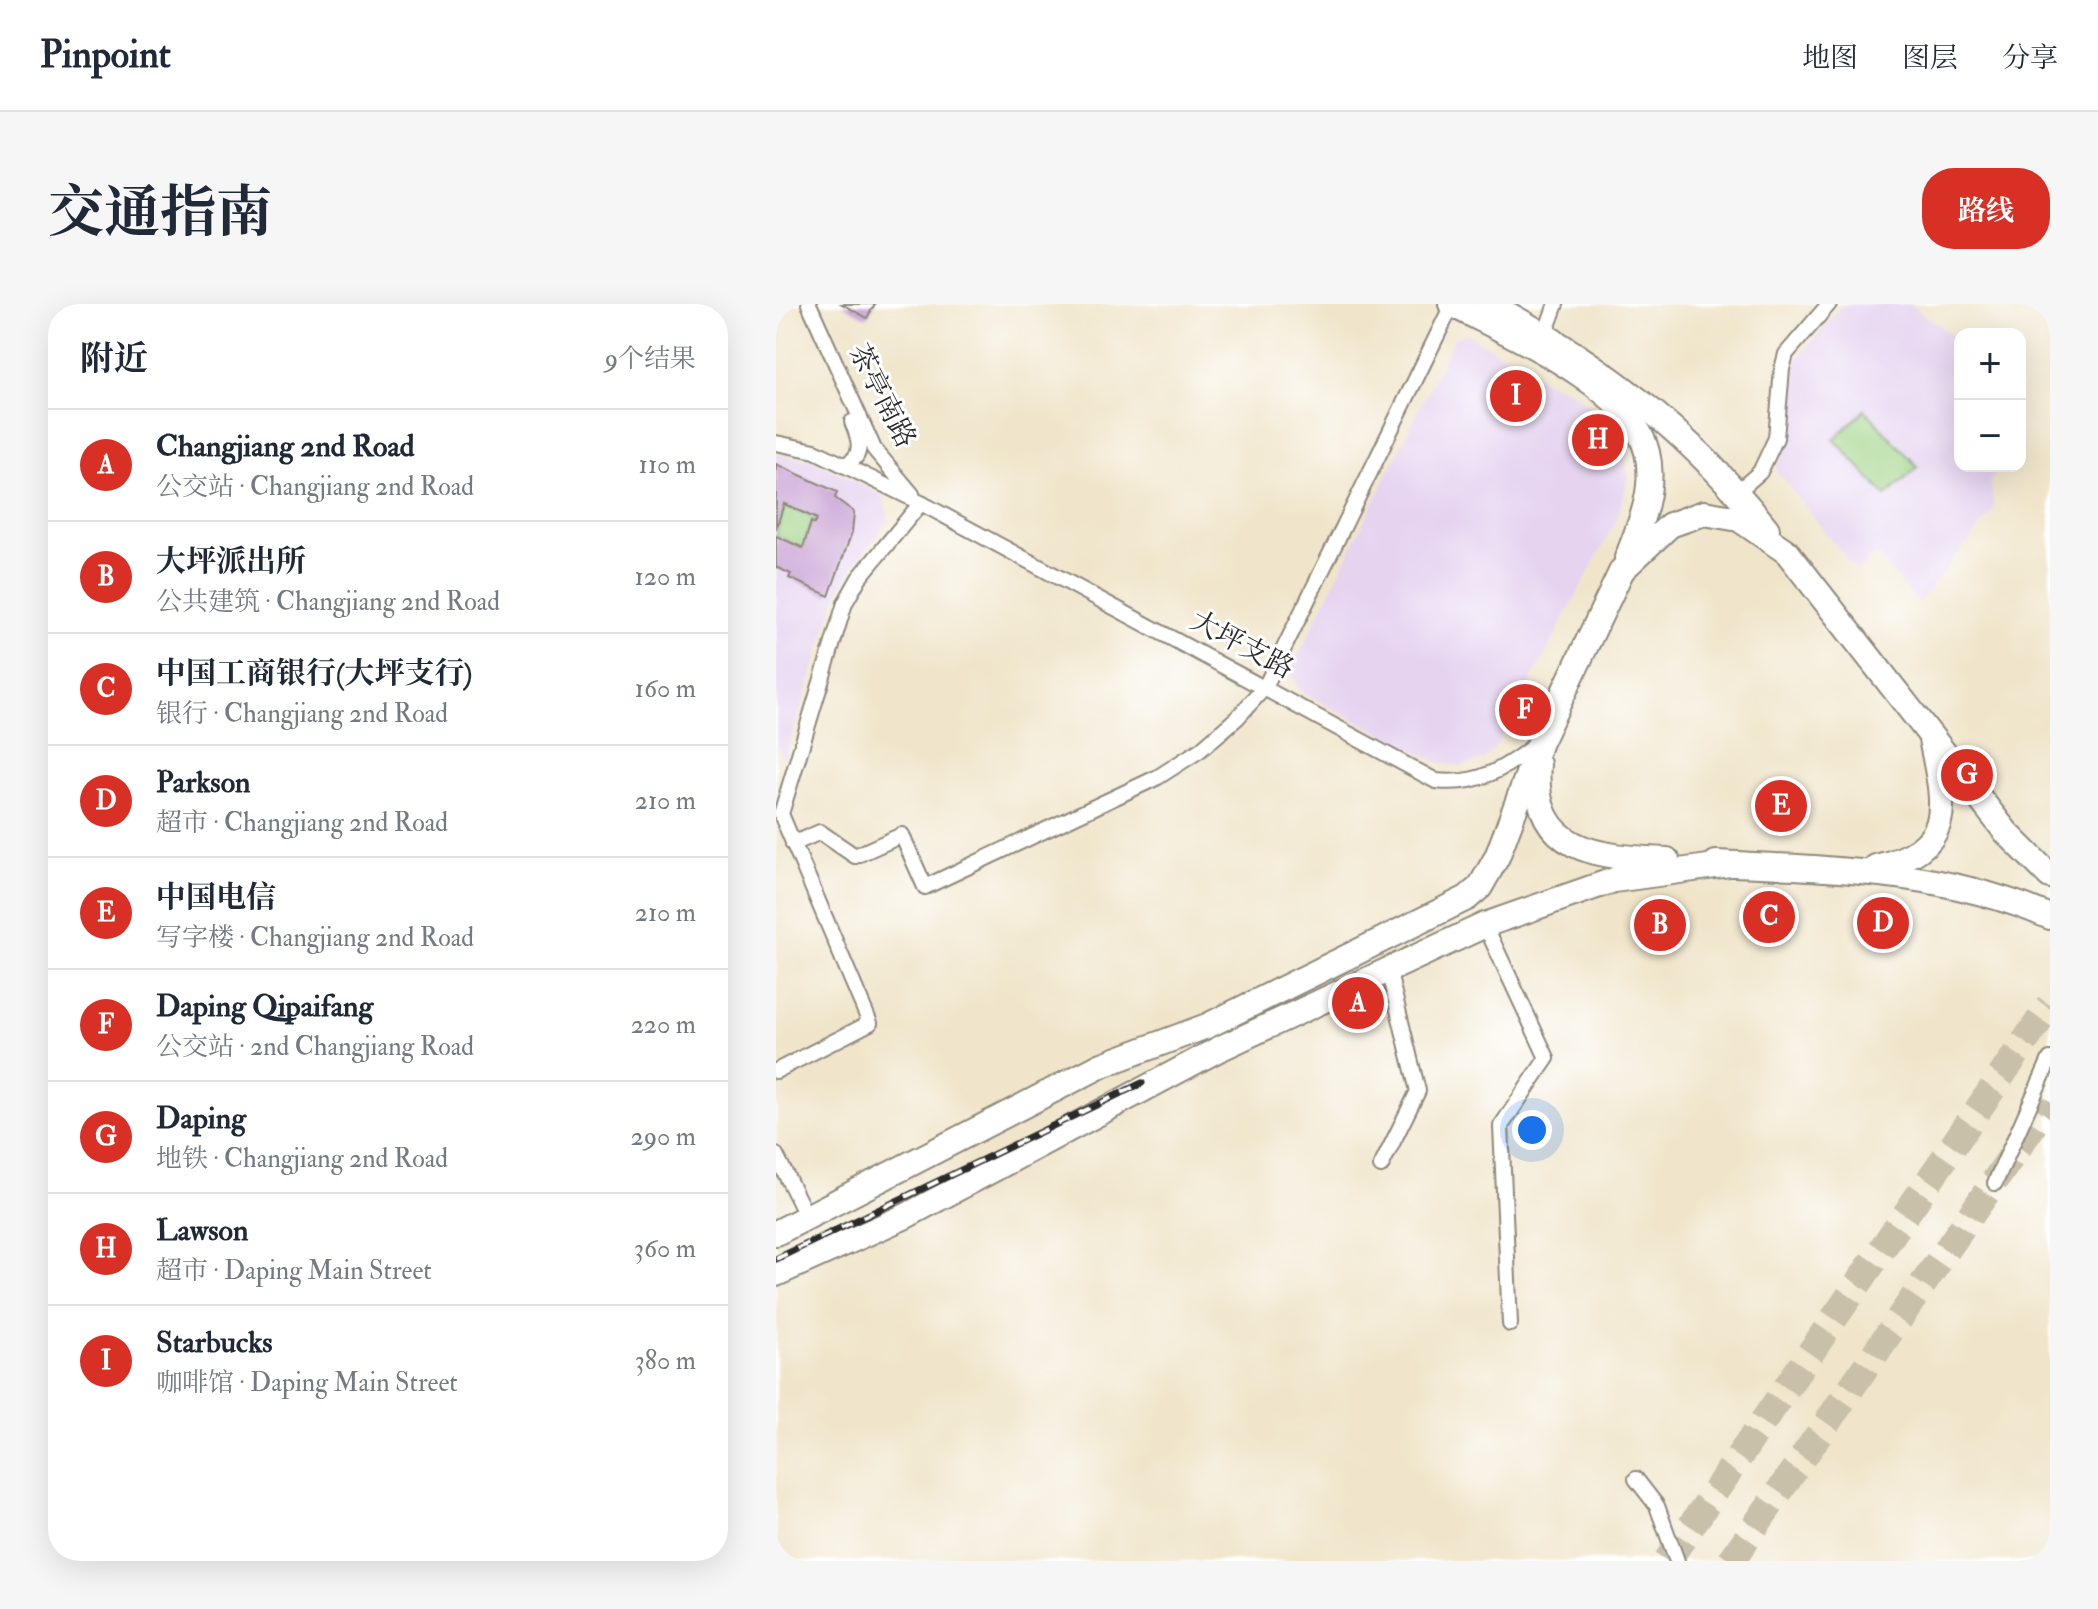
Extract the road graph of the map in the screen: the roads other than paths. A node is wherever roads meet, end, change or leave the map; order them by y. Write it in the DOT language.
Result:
graph roads {
  1 [pos="809,304"];
  2 [pos="1452,304"];
  3 [pos="1489,304"];
  4 [pos="1556,304"];
  5 [pos="1829,304"];
  6 [pos="1545,334"];
  7 [pos="832,357"];
  8 [pos="776,443"];
  9 [pos="843,465"];
  10 [pos="1737,492"];
  11 [pos="921,503"];
  12 [pos="1787,552"];
  13 [pos="1622,570"];
  14 [pos="1265,687"];
  15 [pos="1929,732"];
  16 [pos="1540,742"];
  17 [pos="778,815"];
  18 [pos="793,844"];
  19 [pos="1730,864"];
  20 [pos="1862,870"];
  21 [pos="2050,876"];
  22 [pos="2050,917"];
  23 [pos="1485,925"];
  24 [pos="1388,969"];
  25 [pos="2050,1059"];
  26 [pos="776,1071"];
  27 [pos="776,1155"];
  28 [pos="1381,1166"];
  29 [pos="1995,1183"];
  30 [pos="807,1217"];
  31 [pos="776,1233"];
  32 [pos="776,1274"];
  33 [pos="1510,1324"];
  34 [pos="1636,1479"];
  35 [pos="1677,1561"];
  1 -- 7 [label="street, 茶亭南路"];
  2 -- 13 [label="main road"];
  2 -- 14 [label="street"];
  3 -- 6 [label="main road"];
  4 -- 6 [label="street"];
  5 -- 10 [label="street"];
  6 -- 10 [label="main road"];
  7 -- 9 [label="street"];
  7 -- 11 [label="street, 茶亭南路"];
  8 -- 9 [label="street, 大坪支路"];
  9 -- 11 [label="street, 大坪支路"];
  10 -- 12 [label="main road"];
  11 -- 14 [label="street, 大坪支路"];
  11 -- 17 [label="street"];
  12 -- 13 [label="main road"];
  12 -- 15 [label="main road"];
  13 -- 16 [label="main road"];
  14 -- 16 [label="street, 大坪支路"];
  14 -- 18 [label="street"];
  15 -- 20 [label="main road"];
  15 -- 21 [label="main road"];
  16 -- 19 [label="main road"];
  16 -- 30 [label="main road"];
  17 -- 18 [label="street"];
  18 -- 26 [label="street"];
  19 -- 20 [label="main road"];
  19 -- 23 [label="main road"];
  20 -- 22 [label="main road"];
  23 -- 24 [label="main road"];
  23 -- 33 [label="street"];
  24 -- 28 [label="street"];
  24 -- 32 [label="main road"];
  25 -- 29 [label="street"];
  27 -- 30 [label="street"];
  30 -- 31 [label="main road"];
  34 -- 35 [label="street"];
}
